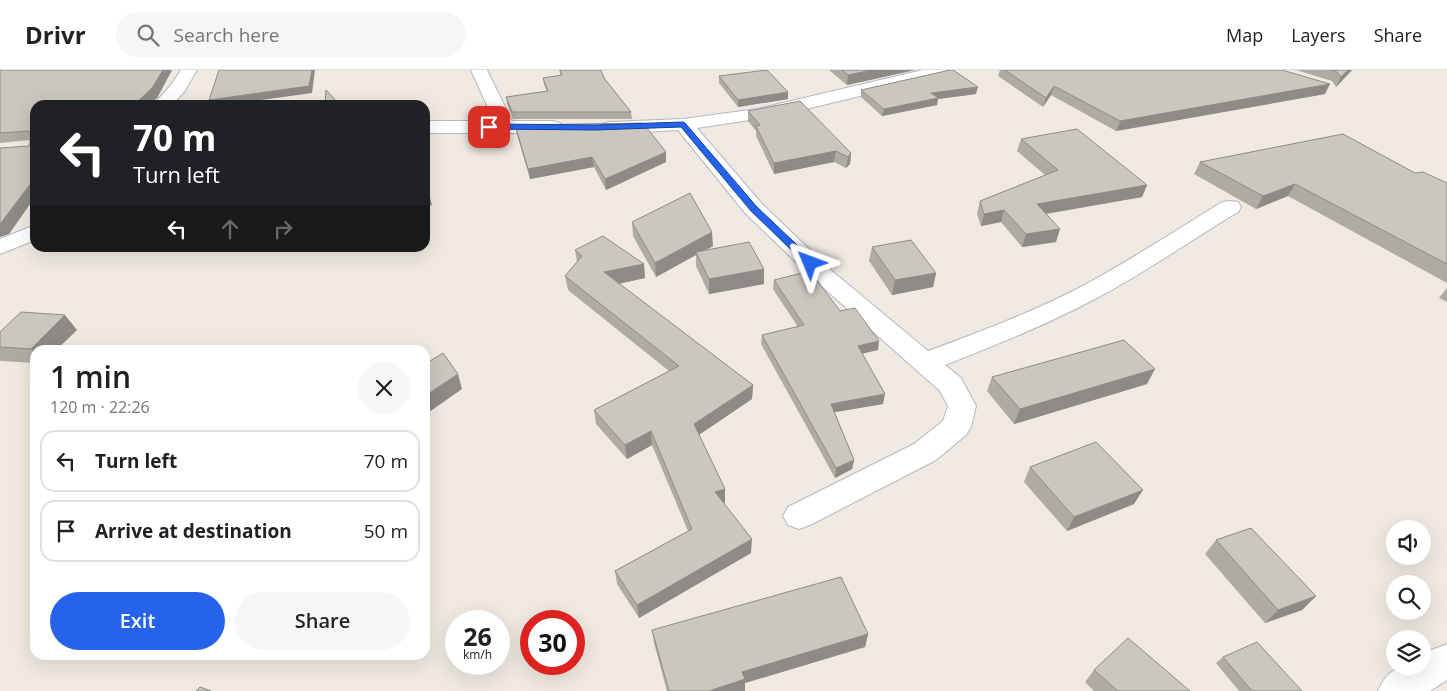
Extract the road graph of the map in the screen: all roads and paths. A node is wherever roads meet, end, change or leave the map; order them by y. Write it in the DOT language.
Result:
graph roads {
  1 [pos="189,70"];
  2 [pos="479,70"];
  3 [pos="946,70"];
  4 [pos="167,100"];
  5 [pos="683,124"];
  6 [pos="505,126"];
  7 [pos="569,127"];
  8 [pos="430,128"];
  9 [pos="587,128"];
  10 [pos="1230,207"];
  11 [pos="30,234"];
  12 [pos="0,247"];
  13 [pos="926,362"];
  14 [pos="799,516"];
  15 [pos="1447,662"];
  16 [pos="1397,691"];
  1 -- 4 [label="street"];
  2 -- 6 [label="street"];
  3 -- 5 [label="street"];
  5 -- 9 [label="street"];
  5 -- 13 [label="street"];
  6 -- 7 [label="street"];
  6 -- 8 [label="street"];
  10 -- 13 [label="street"];
  11 -- 12 [label="street"];
  13 -- 14 [label="street"];
  15 -- 16 [label="street"];
}
